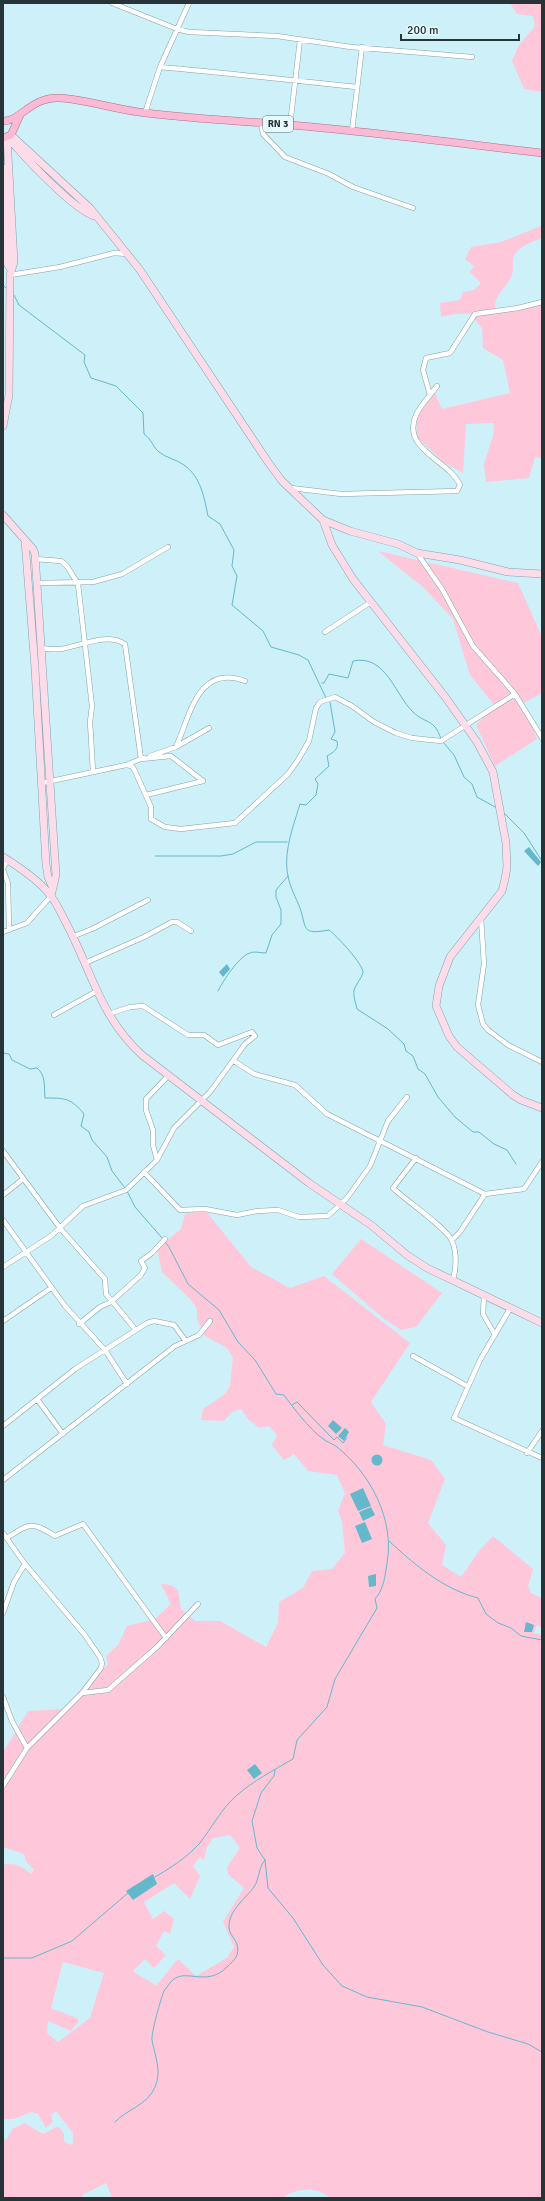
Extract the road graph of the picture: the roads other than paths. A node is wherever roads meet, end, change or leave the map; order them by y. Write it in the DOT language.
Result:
graph roads {
  1 [pos="112,3"];
  2 [pos="189,3"];
  3 [pos="177,29"];
  4 [pos="300,40"];
  5 [pos="362,47"];
  6 [pos="472,57"];
  7 [pos="160,67"];
  8 [pos="295,81"];
  9 [pos="357,87"];
  10 [pos="145,113"];
  11 [pos="20,115"];
  12 [pos="5,121"];
  13 [pos="261,122"];
  14 [pos="290,125"];
  15 [pos="352,131"];
  16 [pos="8,136"];
  17 [pos="3,152"];
  18 [pos="542,153"];
  19 [pos="3,168"];
  20 [pos="413,208"];
  21 [pos="5,233"];
  22 [pos="119,243"];
  23 [pos="114,253"];
  24 [pos="128,254"];
  25 [pos="10,273"];
  26 [pos="542,302"];
  27 [pos="6,320"];
  28 [pos="437,386"];
  29 [pos="430,394"];
  30 [pos="6,395"];
  31 [pos="3,426"];
  32 [pos="291,488"];
  33 [pos="3,515"];
  34 [pos="323,520"];
  35 [pos="25,541"];
  36 [pos="168,548"];
  37 [pos="417,553"];
  38 [pos="35,559"];
  39 [pos="542,574"];
  40 [pos="36,583"];
  41 [pos="78,584"];
  42 [pos="371,602"];
  43 [pos="30,607"];
  44 [pos="38,607"];
  45 [pos="325,632"];
  46 [pos="86,644"];
  47 [pos="34,646"];
  48 [pos="41,648"];
  49 [pos="244,681"];
  50 [pos="515,694"];
  51 [pos="465,725"];
  52 [pos="209,728"];
  53 [pos="542,738"];
  54 [pos="176,747"];
  55 [pos="141,759"];
  56 [pos="126,765"];
  57 [pos="93,771"];
  58 [pos="51,781"];
  59 [pos="42,783"];
  60 [pos="146,795"];
  61 [pos="53,825"];
  62 [pos="45,826"];
  63 [pos="6,859"];
  64 [pos="3,869"];
  65 [pos="53,888"];
  66 [pos="51,896"];
  67 [pos="148,900"];
  68 [pos="481,918"];
  69 [pos="8,930"];
  70 [pos="3,932"];
  71 [pos="191,932"];
  72 [pos="74,936"];
  73 [pos="85,963"];
  74 [pos="97,991"];
  75 [pos="54,1014"];
  76 [pos="109,1014"];
  77 [pos="234,1061"];
  78 [pos="542,1062"];
  79 [pos="168,1076"];
  80 [pos="408,1097"];
  81 [pos="201,1101"];
  82 [pos="542,1108"];
  83 [pos="379,1140"];
  84 [pos="3,1151"];
  85 [pos="416,1158"];
  86 [pos="157,1160"];
  87 [pos="542,1162"];
  88 [pos="144,1172"];
  89 [pos="23,1179"];
  90 [pos="484,1194"];
  91 [pos="3,1195"];
  92 [pos="341,1205"];
  93 [pos="3,1220"];
  94 [pos="60,1228"];
  95 [pos="165,1239"];
  96 [pos="452,1240"];
  97 [pos="26,1253"];
  98 [pos="3,1267"];
  99 [pos="453,1280"];
  100 [pos="51,1288"];
  101 [pos="484,1296"];
  102 [pos="111,1302"];
  103 [pos="511,1308"];
  104 [pos="3,1321"];
  105 [pos="210,1321"];
  106 [pos="542,1323"];
  107 [pos="79,1324"];
  108 [pos="135,1329"];
  109 [pos="495,1335"];
  110 [pos="185,1340"];
  111 [pos="105,1350"];
  112 [pos="413,1356"];
  113 [pos="127,1384"];
  114 [pos="467,1386"];
  115 [pos="37,1399"];
  116 [pos="3,1426"];
  117 [pos="542,1431"];
  118 [pos="63,1434"];
  119 [pos="527,1453"];
  120 [pos="542,1458"];
  121 [pos="3,1480"];
  122 [pos="3,1533"];
  123 [pos="7,1538"];
  124 [pos="25,1564"];
  125 [pos="198,1604"];
  126 [pos="3,1613"];
  127 [pos="166,1638"];
  128 [pos="82,1693"];
  129 [pos="3,1698"];
  130 [pos="27,1748"];
  131 [pos="3,1786"];
  1 -- 3 [label="street"];
  2 -- 3 [label="street"];
  3 -- 4 [label="street"];
  3 -- 7 [label="street"];
  4 -- 5 [label="street"];
  4 -- 8 [label="street"];
  5 -- 6 [label="street"];
  5 -- 9 [label="street"];
  7 -- 8 [label="street"];
  7 -- 10 [label="street"];
  8 -- 9 [label="street"];
  8 -- 14 [label="street"];
  9 -- 15 [label="street"];
  10 -- 11 [label="main road, RN 3"];
  10 -- 13 [label="main road, RN 3"];
  11 -- 12 [label="main road, RN 3"];
  11 -- 16 [label="main road, RN 3"];
  12 -- 16 [label="main road"];
  13 -- 14 [label="main road, RN 3"];
  13 -- 20 [label="street"];
  14 -- 15 [label="main road, RN 3"];
  15 -- 18 [label="main road, RN 3"];
  16 -- 17 [label="main road"];
  16 -- 22 [label="main road"];
  16 -- 25 [label="main road"];
  19 -- 21 [label="main road"];
  21 -- 25 [label="main road"];
  22 -- 23 [label="street"];
  22 -- 24 [label="main road"];
  23 -- 24 [label="street"];
  23 -- 25 [label="street"];
  24 -- 32 [label="main road"];
  25 -- 27 [label="main road"];
  26 -- 29 [label="street"];
  27 -- 30 [label="main road"];
  28 -- 29 [label="street"];
  29 -- 32 [label="street"];
  30 -- 31 [label="main road"];
  32 -- 34 [label="main road"];
  33 -- 35 [label="main road"];
  34 -- 37 [label="main road"];
  34 -- 42 [label="main road"];
  35 -- 38 [label="main road"];
  35 -- 43 [label="main road"];
  36 -- 41 [label="street"];
  37 -- 39 [label="main road"];
  37 -- 50 [label="street"];
  38 -- 40 [label="main road"];
  38 -- 41 [label="street"];
  40 -- 41 [label="street"];
  40 -- 44 [label="main road"];
  41 -- 46 [label="street"];
  42 -- 45 [label="street"];
  42 -- 51 [label="main road"];
  43 -- 44 [label="main road"];
  43 -- 47 [label="main road"];
  44 -- 48 [label="main road"];
  46 -- 48 [label="street"];
  46 -- 55 [label="street"];
  46 -- 57 [label="street"];
  47 -- 48 [label="street"];
  47 -- 59 [label="main road"];
  48 -- 58 [label="main road"];
  49 -- 54 [label="street"];
  50 -- 51 [label="street"];
  50 -- 53 [label="street"];
  51 -- 60 [label="street"];
  51 -- 68 [label="main road"];
  52 -- 54 [label="street"];
  54 -- 55 [label="street"];
  55 -- 56 [label="street"];
  55 -- 60 [label="street"];
  56 -- 57 [label="street"];
  56 -- 60 [label="street"];
  57 -- 58 [label="street"];
  58 -- 59 [label="street"];
  58 -- 61 [label="main road"];
  59 -- 62 [label="main road"];
  61 -- 62 [label="main road"];
  61 -- 65 [label="main road"];
  62 -- 65 [label="main road"];
  63 -- 64 [label="street"];
  63 -- 66 [label="main road"];
  64 -- 69 [label="street"];
  65 -- 66 [label="main road"];
  66 -- 69 [label="street"];
  66 -- 72 [label="main road"];
  67 -- 72 [label="street"];
  68 -- 78 [label="street"];
  68 -- 82 [label="main road"];
  69 -- 70 [label="street"];
  71 -- 73 [label="street"];
  72 -- 73 [label="main road"];
  73 -- 74 [label="main road"];
  74 -- 75 [label="street"];
  74 -- 76 [label="main road"];
  76 -- 77 [label="street"];
  76 -- 79 [label="main road"];
  77 -- 81 [label="street"];
  77 -- 83 [label="street"];
  79 -- 81 [label="main road"];
  79 -- 86 [label="street"];
  80 -- 83 [label="street"];
  81 -- 86 [label="street"];
  81 -- 92 [label="main road"];
  83 -- 85 [label="street"];
  83 -- 92 [label="street"];
  84 -- 89 [label="street"];
  85 -- 90 [label="street"];
  85 -- 96 [label="street"];
  86 -- 88 [label="street"];
  87 -- 90 [label="street"];
  88 -- 92 [label="street"];
  88 -- 94 [label="street"];
  89 -- 91 [label="street"];
  89 -- 94 [label="street"];
  90 -- 96 [label="street"];
  92 -- 99 [label="main road"];
  93 -- 97 [label="street"];
  94 -- 97 [label="street"];
  94 -- 102 [label="street"];
  95 -- 102 [label="street"];
  96 -- 99 [label="street"];
  97 -- 98 [label="street"];
  97 -- 100 [label="street"];
  99 -- 101 [label="main road"];
  100 -- 104 [label="street"];
  100 -- 107 [label="street"];
  101 -- 103 [label="main road"];
  101 -- 109 [label="street"];
  102 -- 107 [label="street"];
  102 -- 108 [label="street"];
  103 -- 106 [label="main road"];
  103 -- 109 [label="street"];
  105 -- 110 [label="street"];
  107 -- 111 [label="street"];
  108 -- 110 [label="street"];
  108 -- 111 [label="street"];
  109 -- 114 [label="street"];
  110 -- 113 [label="street"];
  111 -- 113 [label="street"];
  111 -- 115 [label="street"];
  112 -- 114 [label="street"];
  113 -- 118 [label="street"];
  114 -- 119 [label="street"];
  115 -- 116 [label="street"];
  115 -- 118 [label="street"];
  117 -- 119 [label="street"];
  118 -- 121 [label="street"];
  119 -- 120 [label="street"];
  122 -- 123 [label="street"];
  123 -- 124 [label="street"];
  123 -- 127 [label="street"];
  124 -- 126 [label="street"];
  124 -- 128 [label="street"];
  125 -- 127 [label="street"];
  127 -- 128 [label="street"];
  128 -- 130 [label="street"];
  129 -- 130 [label="street"];
  130 -- 131 [label="street"];
}
